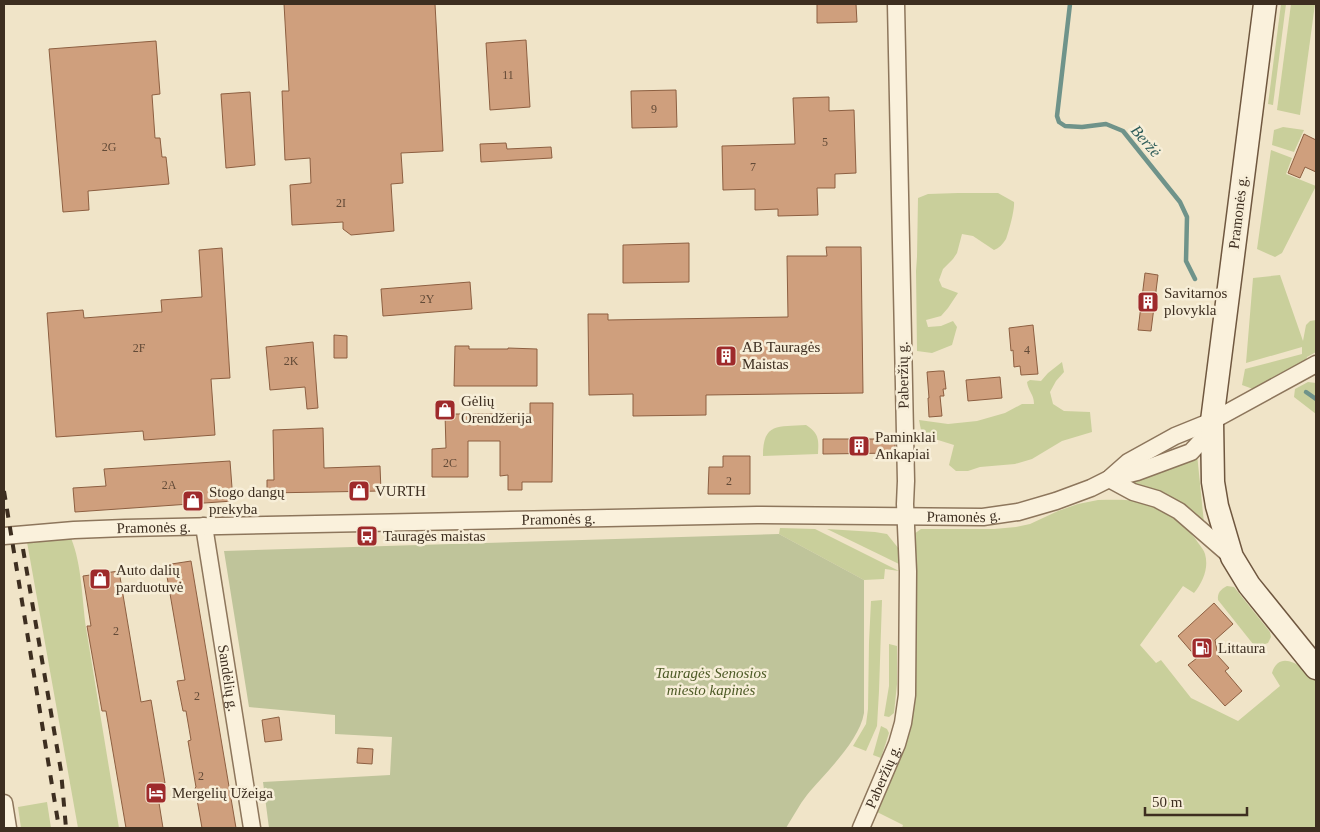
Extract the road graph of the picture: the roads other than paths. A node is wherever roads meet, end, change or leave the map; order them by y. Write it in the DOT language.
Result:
graph roads {
  1 [pos="896,4"];
  2 [pos="1265,4"];
  3 [pos="1316,364"];
  4 [pos="1212,421"];
  5 [pos="1109,479"];
  6 [pos="906,517"];
  7 [pos="204,526"];
  8 [pos="4,536"];
  9 [pos="1232,557"];
  10 [pos="1316,668"];
  11 [pos="4,803"];
  12 [pos="8,828"];
  13 [pos="252,828"];
  14 [pos="861,828"];
  1 -- 6 [label="street, Paberžių g."];
  2 -- 4 [label="main road, Pramonės g."];
  3 -- 4 [label="street"];
  4 -- 5 [label="street, Pramonės g."];
  4 -- 9 [label="main road, Pramonės g."];
  5 -- 6 [label="street, Pramonės g."];
  5 -- 9 [label="street, Pramonės g."];
  6 -- 7 [label="street, Pramonės g."];
  6 -- 14 [label="street, Paberžių g."];
  7 -- 8 [label="street, Pramonės g."];
  7 -- 13 [label="street, Sandėlių g."];
  9 -- 10 [label="main road, Pramonės g."];
  11 -- 12 [label="street"];
}
